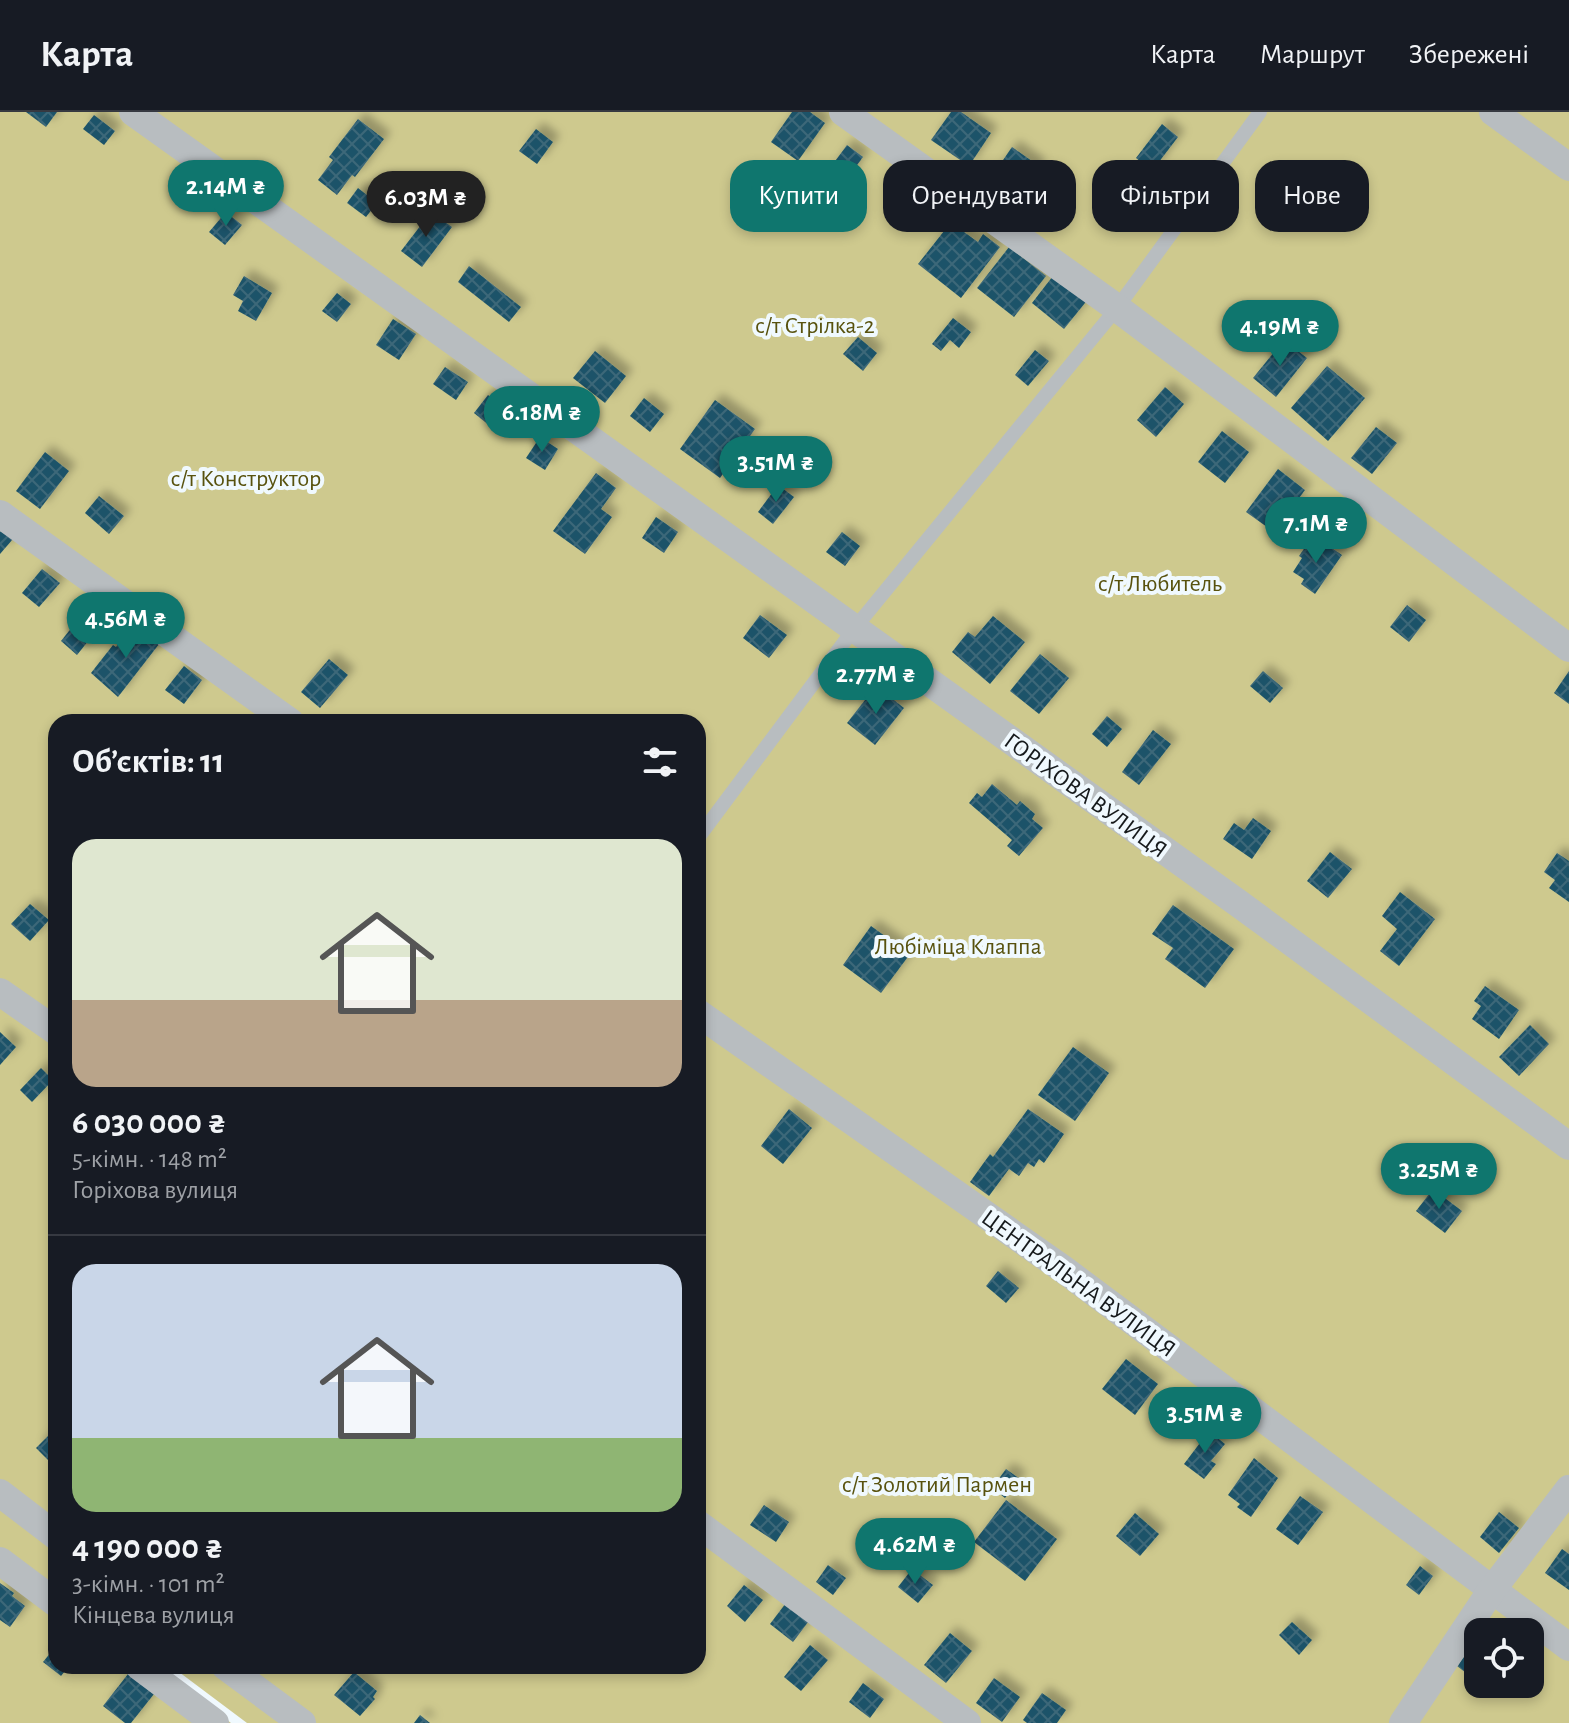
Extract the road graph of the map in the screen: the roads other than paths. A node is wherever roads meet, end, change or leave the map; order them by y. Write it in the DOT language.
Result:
graph roads {
  1 [pos="133,112"];
  2 [pos="843,112"];
  3 [pos="1260,112"];
  4 [pos="1493,112"];
  5 [pos="1569,167"];
  6 [pos="1117,308"];
  7 [pos="0,514"];
  8 [pos="854,629"];
  9 [pos="1569,648"];
  10 [pos="279,714"];
  11 [pos="706,827"];
  12 [pos="0,992"];
  13 [pos="706,1019"];
  14 [pos="48,1025"];
  15 [pos="1569,1146"];
  16 [pos="1569,1489"];
  17 [pos="0,1493"];
  18 [pos="48,1530"];
  19 [pos="706,1530"];
  20 [pos="0,1561"];
  21 [pos="1491,1591"];
  22 [pos="48,1597"];
  23 [pos="1569,1647"];
  24 [pos="150,1674"];
  25 [pos="236,1674"];
  26 [pos="215,1723"];
  27 [pos="302,1723"];
  28 [pos="967,1723"];
  29 [pos="1403,1723"];
  1 -- 8 [label="street, ГОРІХОВА ВУЛИЦЯ"];
  2 -- 6 [label="street"];
  3 -- 6 [label="lane"];
  4 -- 5 [label="street"];
  6 -- 8 [label="lane"];
  6 -- 9 [label="street"];
  7 -- 10 [label="street"];
  8 -- 11 [label="lane"];
  8 -- 15 [label="street, ГОРІХОВА ВУЛИЦЯ"];
  12 -- 14 [label="street"];
  13 -- 21 [label="street, ЦЕНТРАЛЬНА ВУЛИЦЯ"];
  16 -- 21 [label="street"];
  17 -- 18 [label="street"];
  19 -- 28 [label="street"];
  20 -- 22 [label="street"];
  21 -- 23 [label="street, ЦЕНТРАЛЬНА ВУЛИЦЯ"];
  21 -- 29 [label="street"];
  24 -- 26 [label="street"];
  25 -- 27 [label="street"];
}
